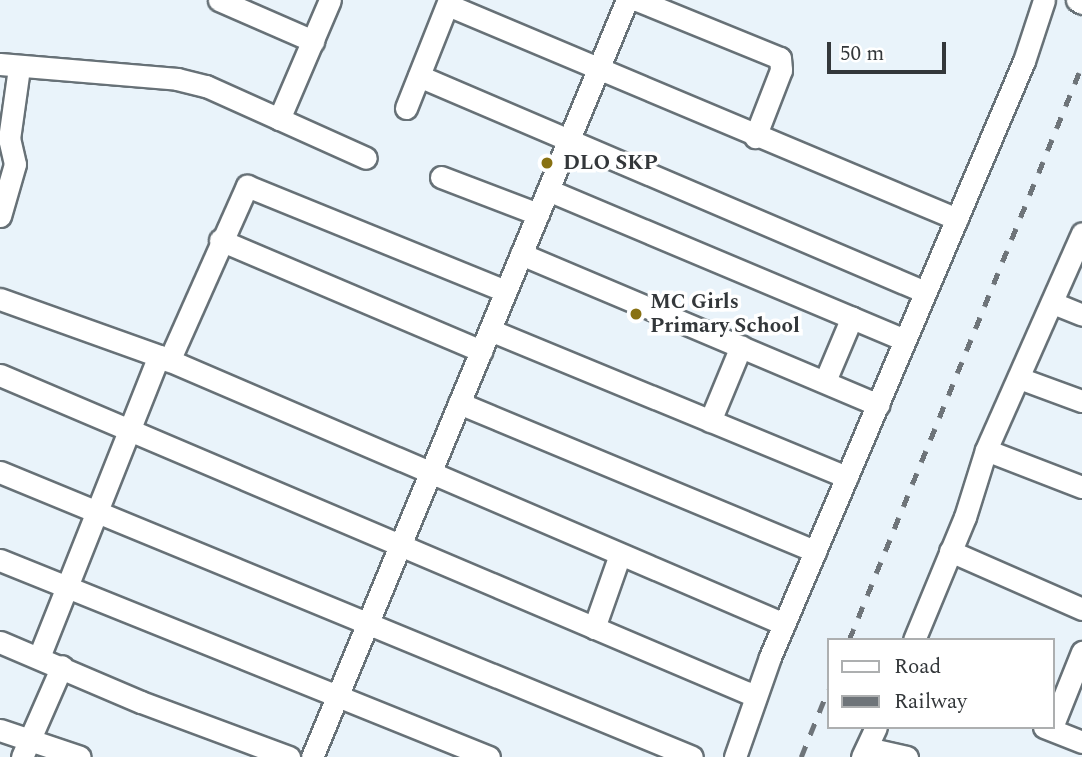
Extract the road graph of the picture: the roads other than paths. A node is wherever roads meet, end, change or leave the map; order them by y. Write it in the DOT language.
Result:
graph roads {
  1 [pos="219,0"];
  2 [pos="330,0"];
  3 [pos="627,0"];
  4 [pos="638,0"];
  5 [pos="1044,0"];
  6 [pos="1077,0"];
  7 [pos="449,3"];
  8 [pos="1082,3"];
  9 [pos="313,41"];
  10 [pos="9,66"];
  11 [pos="599,68"];
  12 [pos="419,76"];
  13 [pos="406,108"];
  14 [pos="279,119"];
  15 [pos="755,137"];
  16 [pos="568,141"];
  17 [pos="4,144"];
  18 [pos="366,158"];
  19 [pos="441,177"];
  20 [pos="548,190"];
  21 [pos="538,214"];
  22 [pos="0,216"];
  23 [pos="957,219"];
  24 [pos="1082,233"];
  25 [pos="220,240"];
  26 [pos="522,254"];
  27 [pos="506,291"];
  28 [pos="925,292"];
  29 [pos="0,299"];
  30 [pos="1053,303"];
  31 [pos="1082,315"];
  32 [pos="852,317"];
  33 [pos="490,330"];
  34 [pos="905,340"];
  35 [pos="741,346"];
  36 [pos="481,351"];
  37 [pos="164,358"];
  38 [pos="0,375"];
  39 [pos="1019,377"];
  40 [pos="825,381"];
  41 [pos="1082,401"];
  42 [pos="460,402"];
  43 [pos="878,405"];
  44 [pos="710,421"];
  45 [pos="129,429"];
  46 [pos="986,450"];
  47 [pos="0,472"];
  48 [pos="430,473"];
  49 [pos="847,477"];
  50 [pos="1082,487"];
  51 [pos="98,509"];
  52 [pos="400,546"];
  53 [pos="816,551"];
  54 [pos="950,551"];
  55 [pos="620,554"];
  56 [pos="0,560"];
  57 [pos="68,585"];
  58 [pos="1082,609"];
  59 [pos="368,622"];
  60 [pos="784,624"];
  61 [pos="594,628"];
  62 [pos="915,638"];
  63 [pos="0,642"];
  64 [pos="1082,652"];
  65 [pos="39,657"];
  66 [pos="62,666"];
  67 [pos="337,696"];
  68 [pos="755,696"];
  69 [pos="1054,718"];
  70 [pos="875,729"];
  71 [pos="1052,729"];
  72 [pos="0,730"];
  73 [pos="1082,742"];
  74 [pos="26,749"];
  75 [pos="864,752"];
  76 [pos="80,757"];
  77 [pos="289,757"];
  78 [pos="312,757"];
  79 [pos="489,757"];
  80 [pos="692,757"];
  81 [pos="735,757"];
  82 [pos="906,757"];
  1 -- 9 [label="street"];
  2 -- 9 [label="street"];
  3 -- 11 [label="street"];
  4 -- 15 [label="street"];
  5 -- 23 [label="street"];
  6 -- 8 [label="street"];
  7 -- 11 [label="street"];
  7 -- 12 [label="street"];
  9 -- 14 [label="street"];
  10 -- 14 [label="street"];
  10 -- 17 [label="street"];
  11 -- 15 [label="street"];
  11 -- 16 [label="street"];
  12 -- 13 [label="street"];
  12 -- 16 [label="street"];
  14 -- 18 [label="street"];
  15 -- 23 [label="street"];
  16 -- 20 [label="street"];
  16 -- 28 [label="street"];
  17 -- 22 [label="street"];
  19 -- 21 [label="street"];
  20 -- 21 [label="street"];
  20 -- 32 [label="street"];
  21 -- 26 [label="street"];
  23 -- 28 [label="street"];
  24 -- 30 [label="street"];
  25 -- 27 [label="street"];
  25 -- 36 [label="street"];
  25 -- 37 [label="street"];
  26 -- 27 [label="street"];
  26 -- 35 [label="street"];
  27 -- 33 [label="street"];
  28 -- 34 [label="street"];
  29 -- 37 [label="street"];
  30 -- 31 [label="street"];
  30 -- 39 [label="street"];
  32 -- 34 [label="street"];
  32 -- 40 [label="street"];
  33 -- 36 [label="street"];
  33 -- 44 [label="street"];
  34 -- 43 [label="street"];
  35 -- 40 [label="street"];
  35 -- 44 [label="street"];
  36 -- 42 [label="street"];
  37 -- 45 [label="street"];
  37 -- 48 [label="street"];
  38 -- 45 [label="street"];
  39 -- 41 [label="street"];
  39 -- 46 [label="street"];
  40 -- 43 [label="street"];
  42 -- 48 [label="street"];
  42 -- 53 [label="street"];
  43 -- 49 [label="street"];
  44 -- 49 [label="street"];
  45 -- 51 [label="street"];
  45 -- 52 [label="street"];
  46 -- 50 [label="street"];
  46 -- 54 [label="street"];
  47 -- 51 [label="street"];
  48 -- 52 [label="street"];
  48 -- 55 [label="street"];
  49 -- 53 [label="street"];
  51 -- 57 [label="street"];
  51 -- 59 [label="street"];
  52 -- 59 [label="street"];
  52 -- 61 [label="street"];
  53 -- 60 [label="street"];
  54 -- 58 [label="street"];
  54 -- 62 [label="street"];
  55 -- 60 [label="street"];
  55 -- 61 [label="street"];
  56 -- 57 [label="street"];
  57 -- 65 [label="street"];
  57 -- 67 [label="street"];
  59 -- 67 [label="street"];
  59 -- 80 [label="street"];
  60 -- 68 [label="street"];
  61 -- 68 [label="street"];
  63 -- 65 [label="street"];
  64 -- 69 [label="street"];
  65 -- 66 [label="street"];
  66 -- 74 [label="street"];
  66 -- 77 [label="street"];
  67 -- 78 [label="street"];
  67 -- 79 [label="street"];
  68 -- 81 [label="street"];
  70 -- 75 [label="street"];
  71 -- 73 [label="street"];
  72 -- 74 [label="street"];
  74 -- 76 [label="street"];
  75 -- 82 [label="street"];
}
